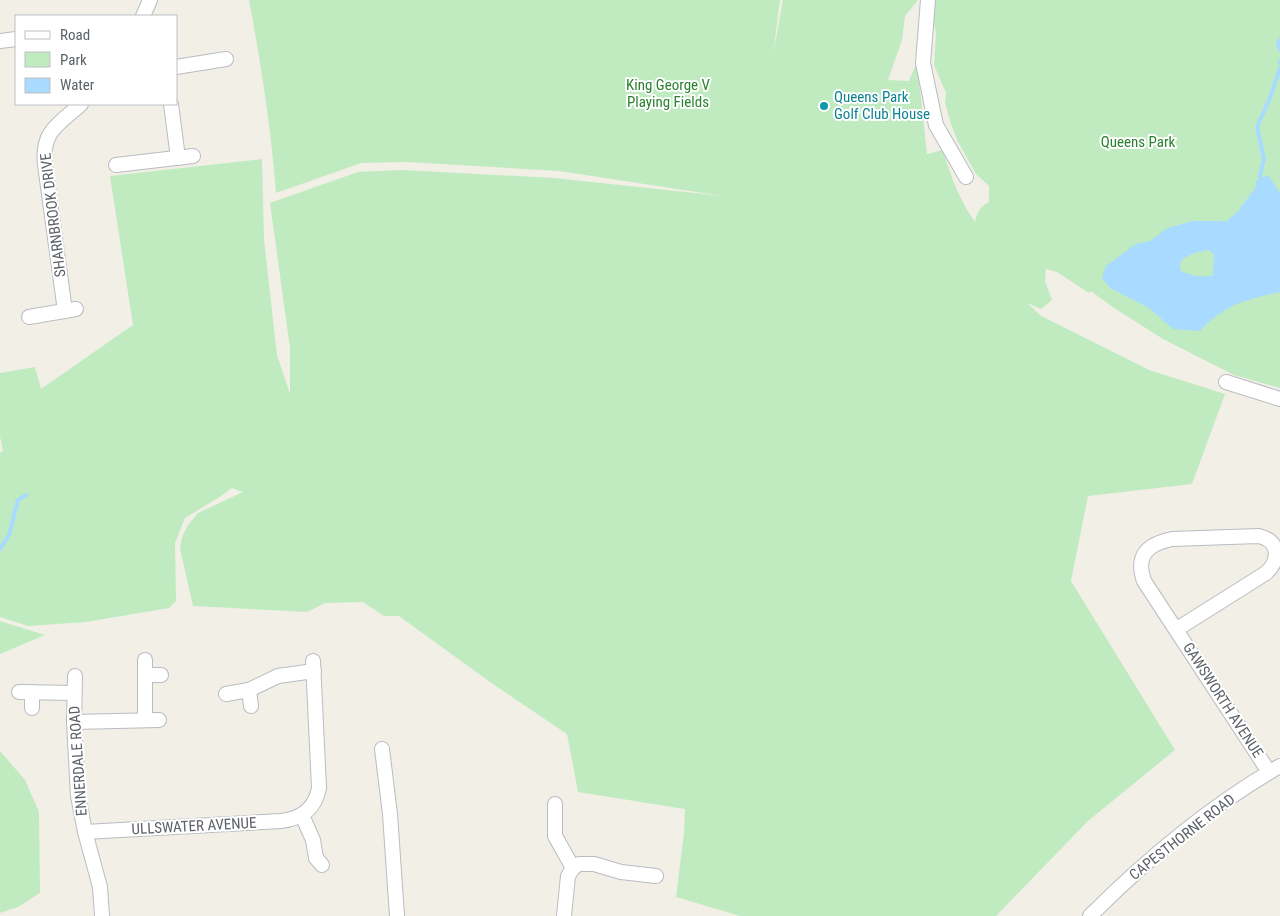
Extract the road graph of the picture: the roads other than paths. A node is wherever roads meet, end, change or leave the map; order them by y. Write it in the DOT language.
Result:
graph roads {
  1 [pos="150,0"];
  2 [pos="928,0"];
  3 [pos="143,15"];
  4 [pos="15,39"];
  5 [pos="0,41"];
  6 [pos="226,59"];
  7 [pos="178,67"];
  8 [pos="80,105"];
  9 [pos="171,105"];
  10 [pos="193,156"];
  11 [pos="178,158"];
  12 [pos="116,165"];
  13 [pos="966,177"];
  14 [pos="30,317"];
  15 [pos="1226,382"];
  16 [pos="1280,399"];
  17 [pos="1177,629"];
  18 [pos="145,660"];
  19 [pos="145,675"];
  20 [pos="161,675"];
  21 [pos="75,676"];
  22 [pos="248,690"];
  23 [pos="74,693"];
  24 [pos="226,694"];
  25 [pos="251,706"];
  26 [pos="32,708"];
  27 [pos="74,722"];
  28 [pos="382,748"];
  29 [pos="1275,769"];
  30 [pos="555,804"];
  31 [pos="302,815"];
  32 [pos="85,832"];
  33 [pos="322,865"];
  34 [pos="573,868"];
  35 [pos="656,876"];
  36 [pos="102,916"];
  37 [pos="397,916"];
  38 [pos="564,916"];
  39 [pos="1090,916"];
  1 -- 3 [label="street"];
  2 -- 13 [label="street"];
  4 -- 5 [label="street"];
  6 -- 7 [label="street"];
  8 -- 14 [label="street, SHARNBROOK DRIVE"];
  9 -- 11 [label="street"];
  10 -- 11 [label="street"];
  11 -- 12 [label="street"];
  15 -- 16 [label="street"];
  17 -- 17 [label="street, GAWSWORTH AVENUE"];
  17 -- 29 [label="street, GAWSWORTH AVENUE"];
  18 -- 19 [label="street"];
  19 -- 20 [label="street"];
  19 -- 27 [label="street"];
  21 -- 23 [label="street, ENNERDALE ROAD"];
  22 -- 24 [label="street"];
  22 -- 25 [label="street"];
  22 -- 31 [label="street"];
  23 -- 26 [label="street, ENNERDALE ROAD"];
  23 -- 27 [label="street, ENNERDALE ROAD"];
  27 -- 32 [label="street, ENNERDALE ROAD"];
  28 -- 37 [label="street"];
  29 -- 39 [label="street, CAPESTHORNE ROAD"];
  30 -- 34 [label="street"];
  31 -- 32 [label="street, ULLSWATER AVENUE"];
  31 -- 33 [label="street"];
  32 -- 36 [label="street, ENNERDALE ROAD"];
  34 -- 35 [label="street"];
  34 -- 38 [label="street"];
}
